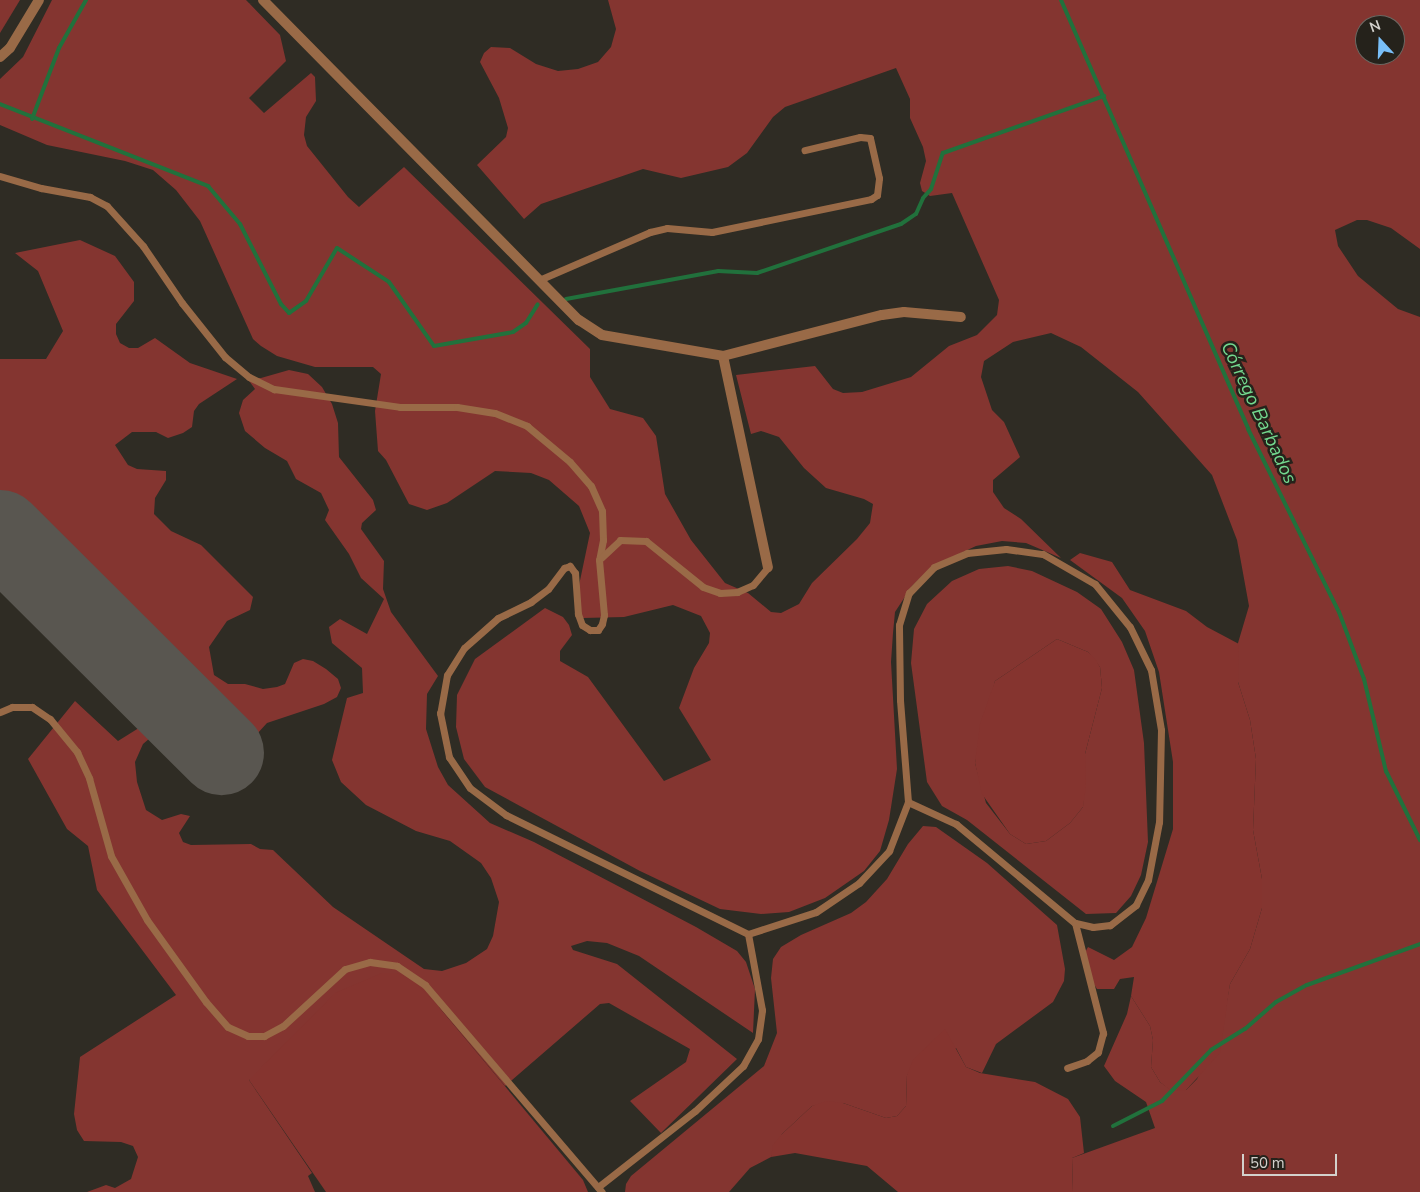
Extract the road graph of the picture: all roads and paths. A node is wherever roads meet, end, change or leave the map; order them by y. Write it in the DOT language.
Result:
graph roads {
  1 [pos="39,0"];
  2 [pos="263,0"];
  3 [pos="0,57"];
  4 [pos="805,150"];
  5 [pos="0,176"];
  6 [pos="539,280"];
  7 [pos="961,317"];
  8 [pos="723,356"];
  9 [pos="599,560"];
  10 [pos="768,567"];
  11 [pos="0,712"];
  12 [pos="908,802"];
  13 [pos="1075,923"];
  14 [pos="748,934"];
  15 [pos="1067,1068"];
  16 [pos="600,1190"];
  1 -- 3 [label="street"];
  2 -- 6 [label="street"];
  4 -- 6 [label="lane"];
  5 -- 9 [label="lane"];
  6 -- 8 [label="street"];
  7 -- 8 [label="street"];
  8 -- 10 [label="street"];
  9 -- 10 [label="lane"];
  9 -- 14 [label="lane"];
  11 -- 16 [label="lane"];
  12 -- 13 [label="lane"];
  12 -- 13 [label="lane"];
  12 -- 14 [label="lane"];
  13 -- 15 [label="lane"];
  14 -- 16 [label="lane"];
}
